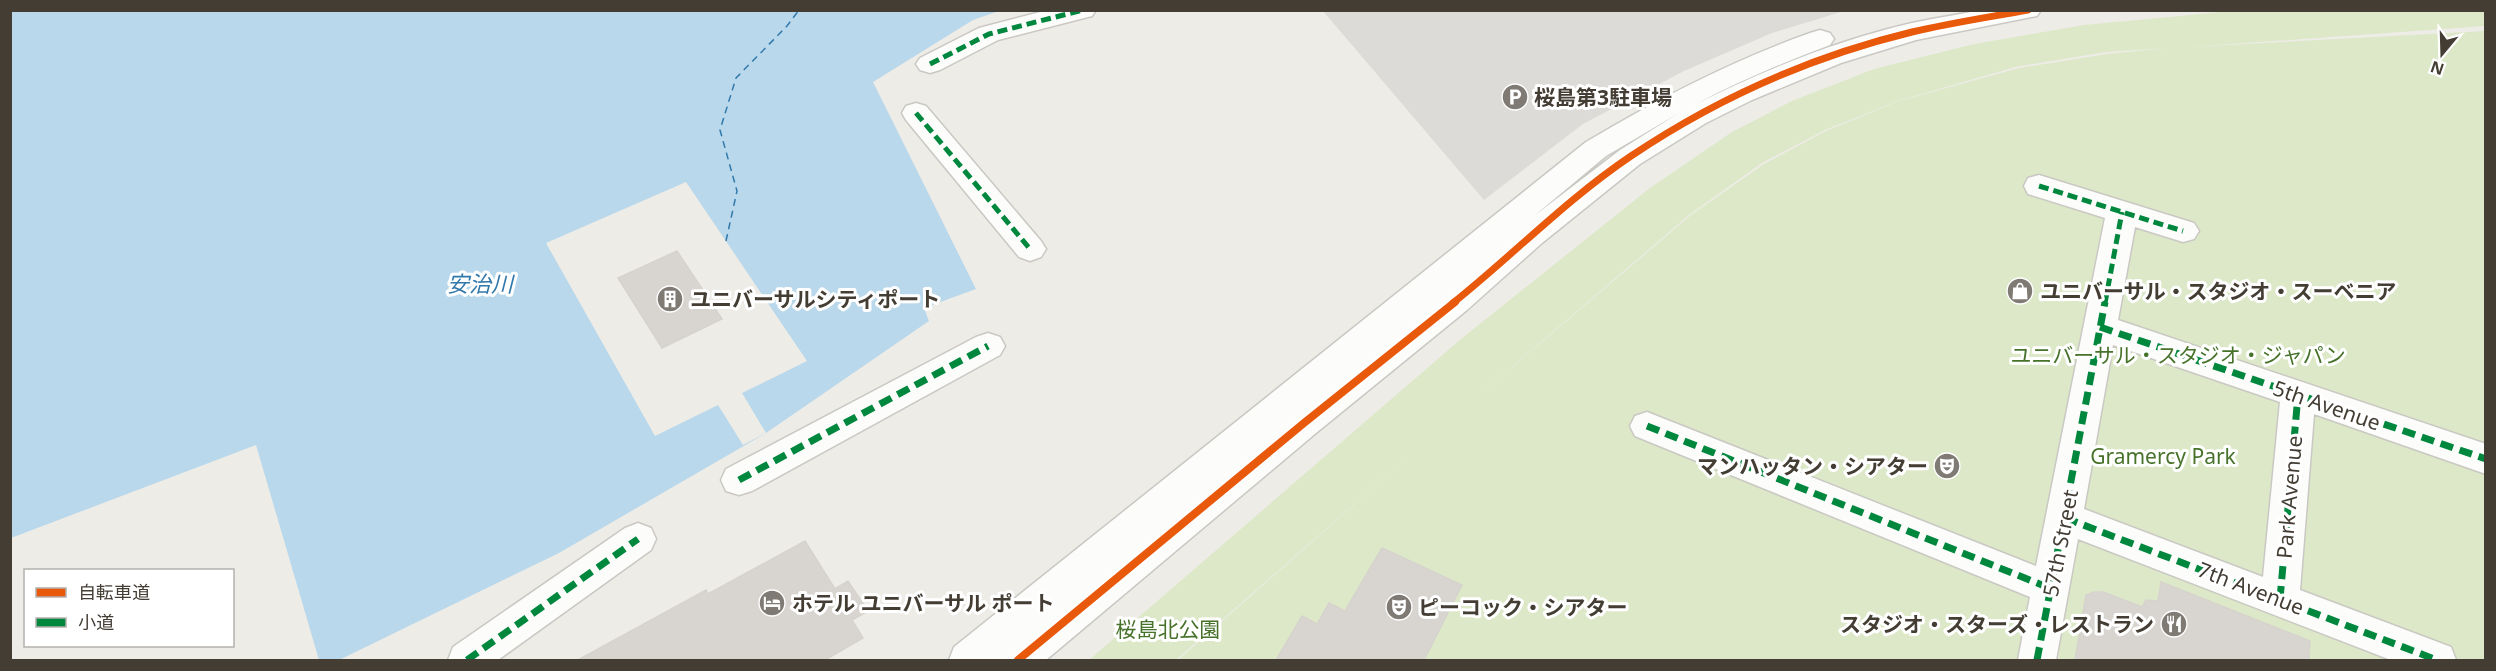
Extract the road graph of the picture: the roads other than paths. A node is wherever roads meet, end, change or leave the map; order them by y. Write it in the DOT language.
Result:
graph roads {
  1 [pos="1083,10"];
  2 [pos="1920,10"];
  3 [pos="2028,10"];
  4 [pos="930,64"];
  5 [pos="916,113"];
  6 [pos="2039,186"];
  7 [pos="2122,212"];
  8 [pos="2182,231"];
  9 [pos="1030,249"];
  10 [pos="2100,327"];
  11 [pos="988,346"];
  12 [pos="2298,395"];
  13 [pos="1647,426"];
  14 [pos="2486,459"];
  15 [pos="739,480"];
  16 [pos="2065,518"];
  17 [pos="639,539"];
  18 [pos="2052,589"];
  19 [pos="2280,599"];
  20 [pos="467,660"];
  21 [pos="968,660"];
  22 [pos="1018,660"];
  23 [pos="2037,660"];
  24 [pos="2437,660"];
  1 -- 4 [label="street"];
  2 -- 21 [label="street"];
  3 -- 22 [label="street"];
  5 -- 9 [label="street"];
  6 -- 7 [label="street"];
  7 -- 8 [label="street"];
  7 -- 10 [label="street, 57th Street"];
  10 -- 12 [label="street, 5th Avenue"];
  10 -- 16 [label="street, 57th Street"];
  11 -- 15 [label="street"];
  12 -- 14 [label="street, 5th Avenue"];
  12 -- 19 [label="street, Park Avenue"];
  13 -- 18 [label="street"];
  16 -- 18 [label="street, 57th Street"];
  16 -- 19 [label="street, 7th Avenue"];
  17 -- 20 [label="street"];
  18 -- 23 [label="street, 57th Street"];
  19 -- 24 [label="street, 7th Avenue"];
}
